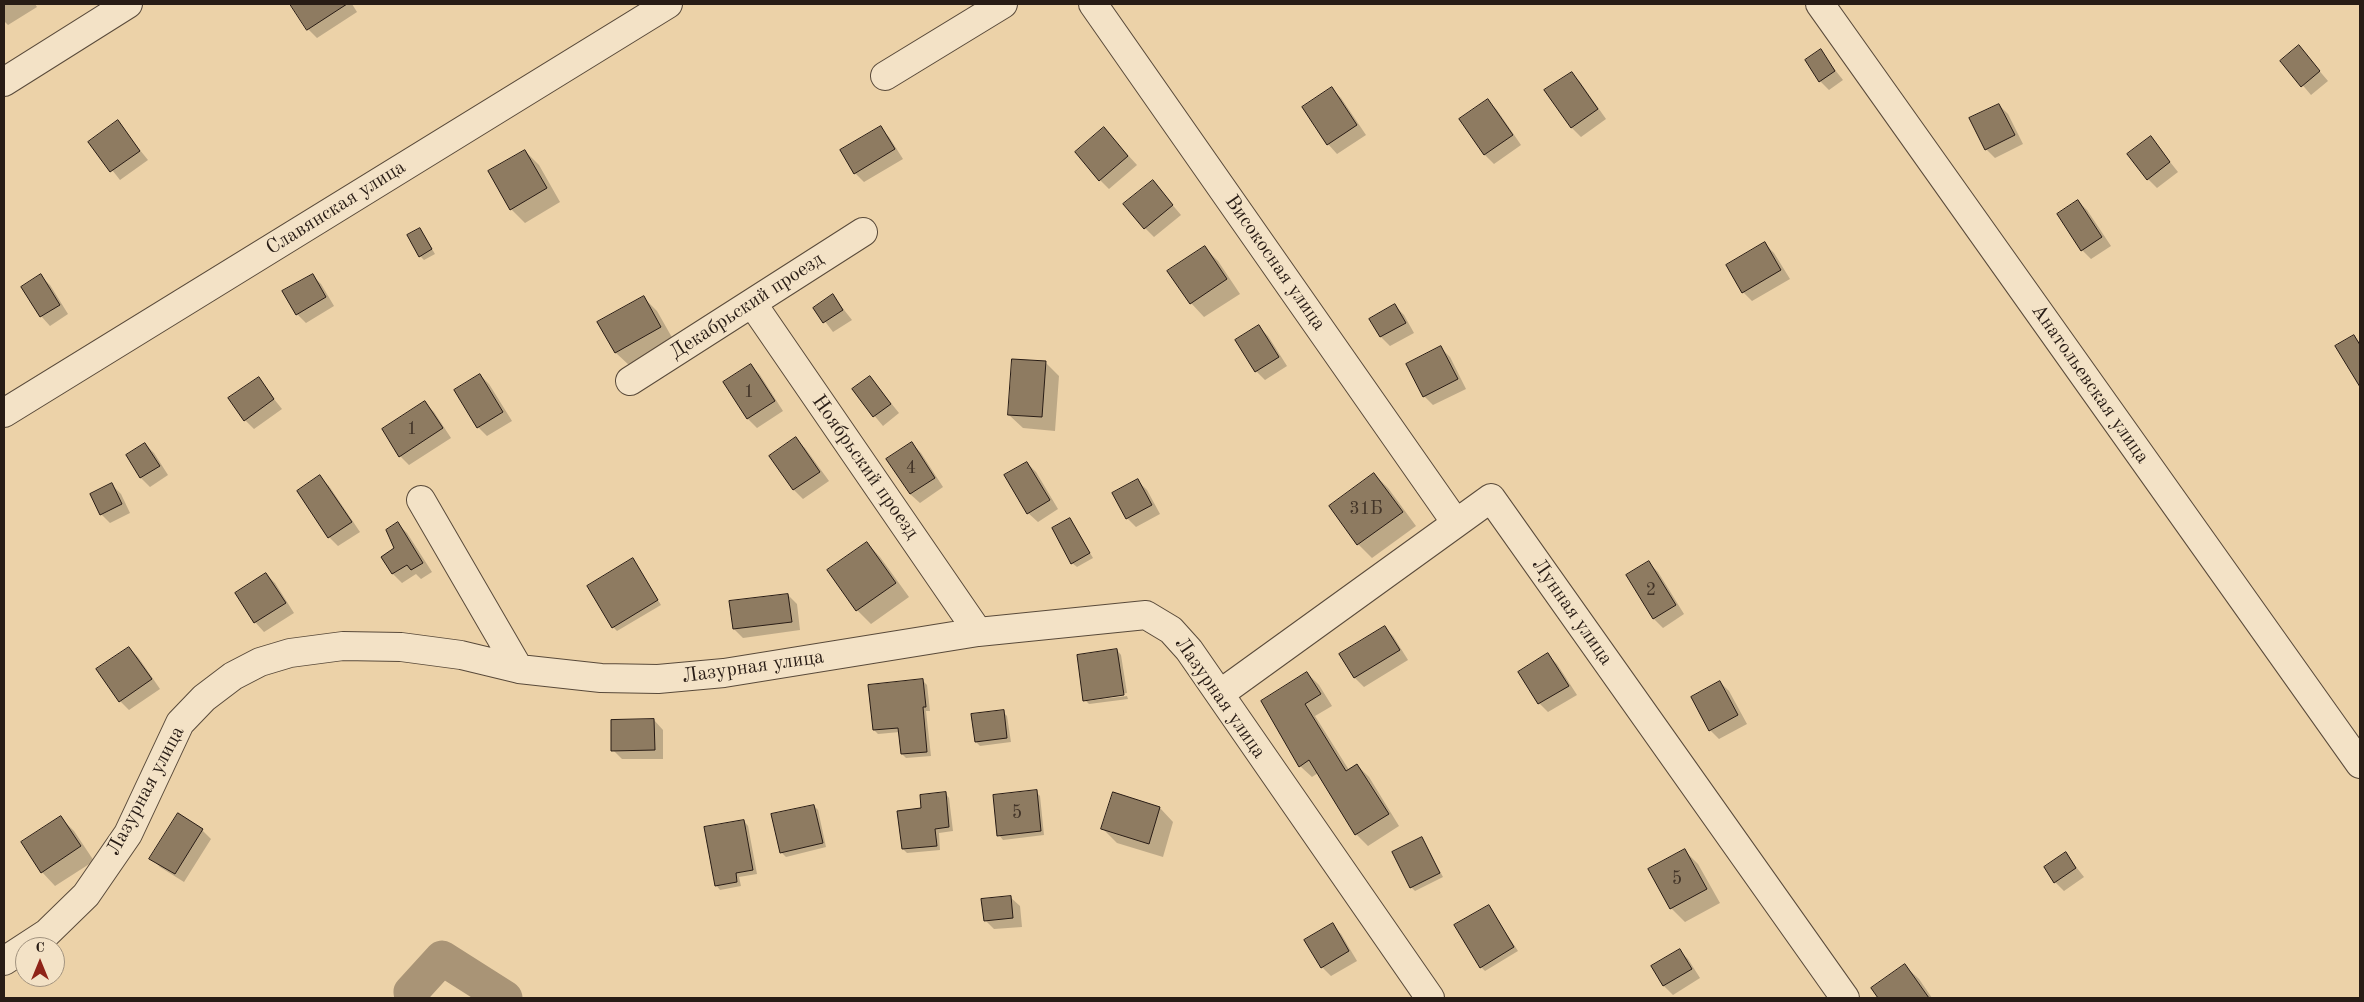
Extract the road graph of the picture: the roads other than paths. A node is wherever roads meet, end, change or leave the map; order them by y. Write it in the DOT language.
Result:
graph roads {
  1 [pos="128,4"];
  2 [pos="668,4"];
  3 [pos="1003,4"];
  4 [pos="1093,4"];
  5 [pos="1820,4"];
  6 [pos="885,76"];
  7 [pos="4,82"];
  8 [pos="863,232"];
  9 [pos="752,303"];
  10 [pos="630,380"];
  11 [pos="4,413"];
  12 [pos="422,500"];
  13 [pos="1456,523"];
  14 [pos="978,632"];
  15 [pos="519,669"];
  16 [pos="1221,693"];
  17 [pos="2360,764"];
  18 [pos="4,961"];
  19 [pos="1430,998"];
  20 [pos="1845,998"];
  1 -- 7 [label="street"];
  2 -- 11 [label="street, Славянская улица"];
  3 -- 6 [label="street"];
  4 -- 13 [label="street, Високосная улица"];
  5 -- 17 [label="street, Анатольевская улица"];
  8 -- 9 [label="street, Декабрьский проезд"];
  9 -- 10 [label="street, Декабрьский проезд"];
  9 -- 14 [label="street, Ноябрьский проезд"];
  12 -- 15 [label="street"];
  13 -- 16 [label="street, Лунная улица"];
  13 -- 20 [label="street, Лунная улица"];
  14 -- 15 [label="street, Лазурная улица"];
  14 -- 16 [label="street, Лазурная улица"];
  15 -- 18 [label="street, Лазурная улица"];
  16 -- 19 [label="street, Лазурная улица"];
}
